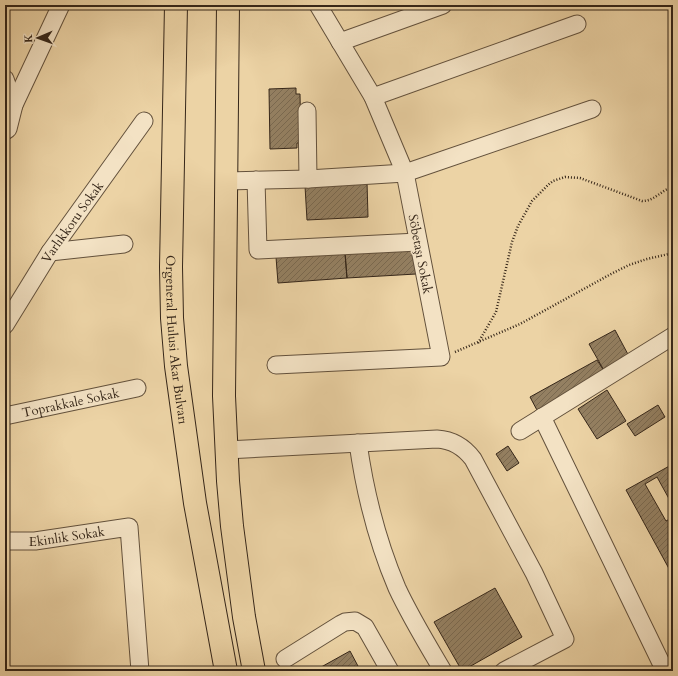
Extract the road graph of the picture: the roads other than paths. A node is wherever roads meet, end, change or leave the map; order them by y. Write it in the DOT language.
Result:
graph roads {
  1 [pos="61,5"];
  2 [pos="176,5"];
  3 [pos="228,5"];
  4 [pos="318,5"];
  5 [pos="444,5"];
  6 [pos="577,24"];
  7 [pos="340,42"];
  8 [pos="5,79"];
  9 [pos="373,96"];
  10 [pos="14,105"];
  11 [pos="592,109"];
  12 [pos="307,111"];
  13 [pos="144,121"];
  14 [pos="5,131"];
  15 [pos="405,173"];
  16 [pos="308,179"];
  17 [pos="256,180"];
  18 [pos="227,181"];
  19 [pos="418,242"];
  20 [pos="124,244"];
  21 [pos="50,252"];
  22 [pos="5,325"];
  23 [pos="673,336"];
  24 [pos="276,365"];
  25 [pos="137,388"];
  26 [pos="5,416"];
  27 [pos="542,417"];
  28 [pos="520,431"];
  29 [pos="358,443"];
  30 [pos="226,450"];
  31 [pos="5,541"];
  32 [pos="285,659"];
  33 [pos="140,671"];
  34 [pos="226,671"];
  35 [pos="254,671"];
  36 [pos="390,671"];
  37 [pos="443,671"];
  38 [pos="504,671"];
  39 [pos="665,671"];
  1 -- 10 [label="street"];
  2 -- 34 [label="main road, Orgeneral Hulusi Akar Bulvarı"];
  3 -- 18 [label="main road"];
  4 -- 7 [label="street, Söbetaşı Sokak"];
  5 -- 7 [label="street"];
  6 -- 9 [label="street"];
  7 -- 9 [label="street, Söbetaşı Sokak"];
  8 -- 10 [label="street"];
  9 -- 15 [label="street, Söbetaşı Sokak"];
  10 -- 14 [label="street"];
  11 -- 15 [label="street"];
  12 -- 16 [label="street"];
  13 -- 21 [label="street, Varlıkkoru Sokak"];
  15 -- 16 [label="street"];
  15 -- 19 [label="street, Söbetaşı Sokak"];
  16 -- 17 [label="street"];
  17 -- 18 [label="street"];
  17 -- 19 [label="street"];
  18 -- 30 [label="main road"];
  19 -- 24 [label="street, Söbetaşı Sokak"];
  20 -- 21 [label="street"];
  21 -- 22 [label="street, Varlıkkoru Sokak"];
  23 -- 27 [label="street"];
  25 -- 26 [label="street, Toprakkale Sokak"];
  27 -- 28 [label="street"];
  27 -- 39 [label="street"];
  29 -- 30 [label="street"];
  29 -- 37 [label="street"];
  29 -- 38 [label="street"];
  30 -- 35 [label="main road"];
  31 -- 33 [label="street, Ekinlik Sokak"];
  32 -- 36 [label="street"];
}
